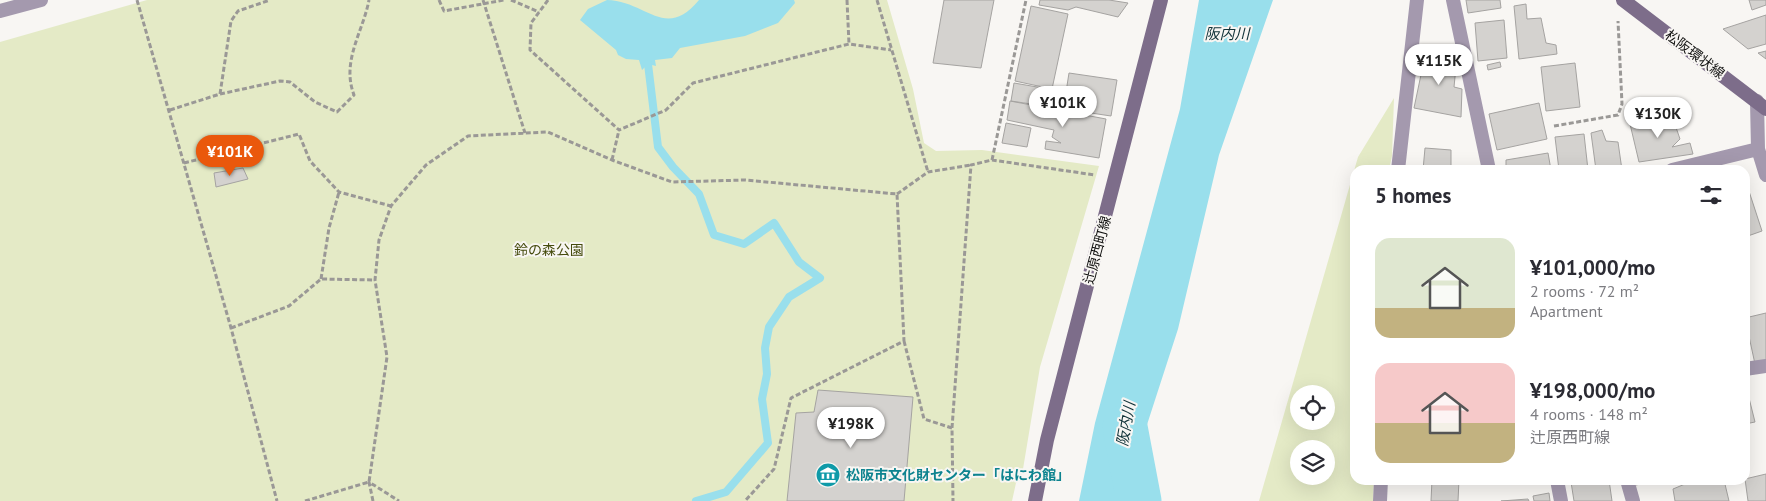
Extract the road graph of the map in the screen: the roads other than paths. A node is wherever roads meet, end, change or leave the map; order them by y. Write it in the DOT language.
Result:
graph roads {
  1 [pos="41,0"];
  2 [pos="1161,0"];
  3 [pos="1417,0"];
  4 [pos="1453,0"];
  5 [pos="1623,0"];
  6 [pos="0,11"];
  7 [pos="1762,105"];
  8 [pos="1758,149"];
  9 [pos="1399,165"];
  10 [pos="1488,165"];
  11 [pos="1692,165"];
  12 [pos="1766,175"];
  13 [pos="1766,366"];
  14 [pos="1750,368"];
  15 [pos="1381,485"];
  16 [pos="1558,485"];
  17 [pos="1628,485"];
  18 [pos="1035,501"];
  19 [pos="1380,501"];
  20 [pos="1561,501"];
  21 [pos="1633,501"];
  1 -- 6 [label="street"];
  2 -- 18 [label="main road, 辻原西町線"];
  3 -- 9 [label="street"];
  4 -- 10 [label="street"];
  5 -- 7 [label="main road, 松阪環状線"];
  7 -- 8 [label="street"];
  8 -- 11 [label="street"];
  8 -- 12 [label="street"];
  13 -- 14 [label="street"];
  15 -- 19 [label="street"];
  16 -- 20 [label="street"];
  17 -- 21 [label="street"];
}
